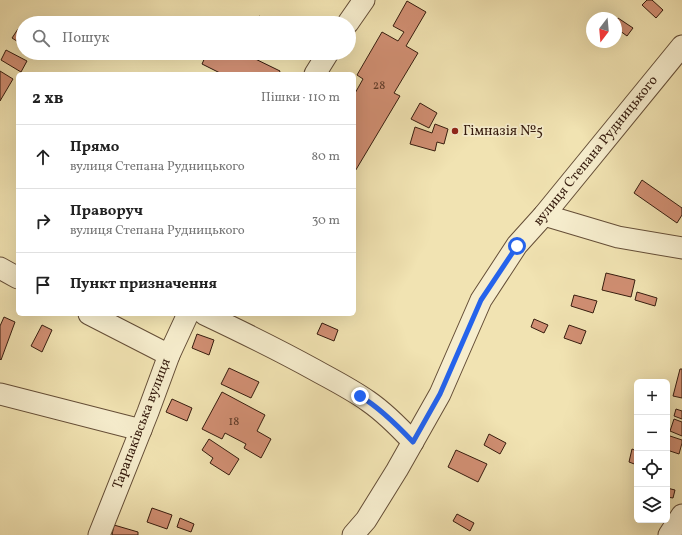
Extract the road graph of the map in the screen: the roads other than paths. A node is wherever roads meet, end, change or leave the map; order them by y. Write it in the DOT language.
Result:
graph roads {
  1 [pos="364,0"];
  2 [pos="353,16"];
  3 [pos="682,46"];
  4 [pos="324,60"];
  5 [pos="316,72"];
  6 [pos="544,215"];
  7 [pos="682,248"];
  8 [pos="0,268"];
  9 [pos="16,277"];
  10 [pos="93,316"];
  11 [pos="187,316"];
  12 [pos="208,316"];
  13 [pos="169,355"];
  14 [pos="0,394"];
  15 [pos="141,430"];
  16 [pos="413,442"];
  17 [pos="682,515"];
  18 [pos="99,535"];
  19 [pos="353,535"];
  20 [pos="669,535"];
  1 -- 2 [label="street"];
  3 -- 6 [label="street, вулиця Степана Рудницького"];
  4 -- 5 [label="street"];
  6 -- 7 [label="street"];
  6 -- 16 [label="street, вулиця Степана Рудницького"];
  8 -- 9 [label="street"];
  10 -- 13 [label="street"];
  11 -- 13 [label="street, Тарапаківська вулиця"];
  12 -- 16 [label="street"];
  13 -- 15 [label="street, Тарапаківська вулиця"];
  14 -- 15 [label="street"];
  15 -- 18 [label="street, Тарапаківська вулиця"];
  16 -- 19 [label="street, вулиця Степана Рудницького"];
  17 -- 20 [label="street"];
}
